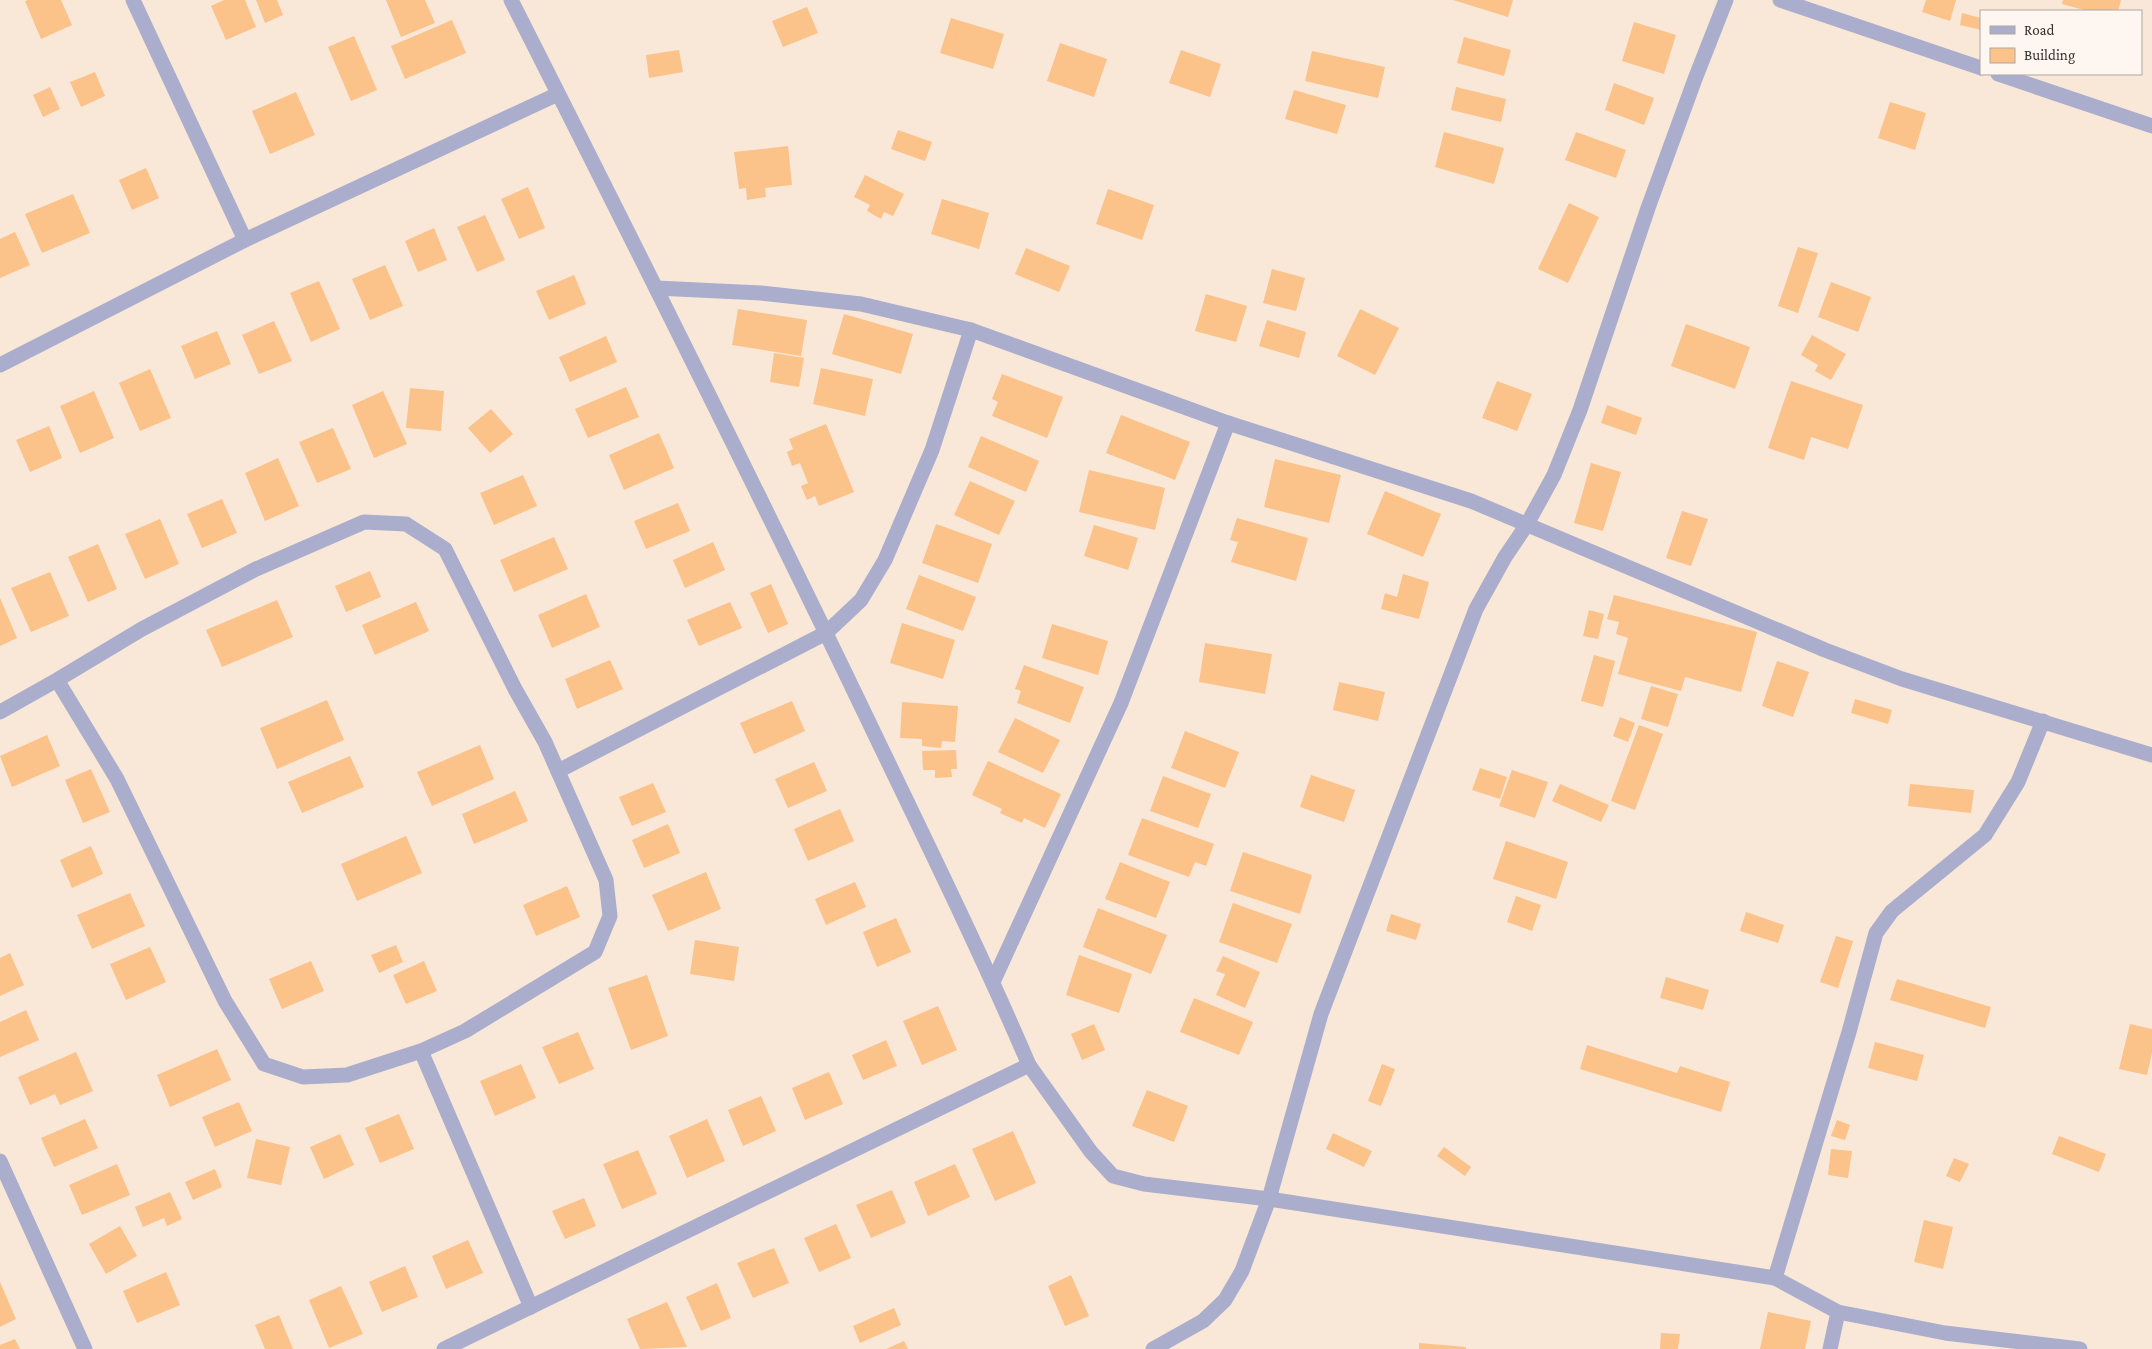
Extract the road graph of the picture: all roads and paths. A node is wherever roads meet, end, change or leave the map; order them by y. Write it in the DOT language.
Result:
graph roads {
  1 [pos="133,0"];
  2 [pos="511,0"];
  3 [pos="1726,0"];
  4 [pos="1780,0"];
  5 [pos="1980,68"];
  6 [pos="2001,75"];
  7 [pos="558,94"];
  8 [pos="2152,126"];
  9 [pos="245,240"];
  10 [pos="656,288"];
  11 [pos="970,330"];
  12 [pos="0,364"];
  13 [pos="1228,423"];
  14 [pos="1526,526"];
  15 [pos="826,633"];
  16 [pos="57,680"];
  17 [pos="0,712"];
  18 [pos="2043,721"];
  19 [pos="2152,754"];
  20 [pos="558,772"];
  21 [pos="993,982"];
  22 [pos="421,1051"];
  23 [pos="1029,1064"];
  24 [pos="0,1161"];
  25 [pos="1269,1199"];
  26 [pos="1775,1278"];
  27 [pos="531,1307"];
  28 [pos="1838,1312"];
  29 [pos="85,1349"];
  30 [pos="444,1349"];
  31 [pos="1153,1349"];
  32 [pos="1830,1349"];
  33 [pos="2080,1349"];
  1 -- 9 [label="street"];
  2 -- 7 [label="street"];
  3 -- 14 [label="street"];
  4 -- 5 [label="street"];
  6 -- 8 [label="street"];
  7 -- 9 [label="street"];
  7 -- 10 [label="street"];
  9 -- 12 [label="street"];
  10 -- 11 [label="street"];
  10 -- 15 [label="street"];
  11 -- 13 [label="street"];
  11 -- 15 [label="street"];
  13 -- 14 [label="street"];
  13 -- 21 [label="street"];
  14 -- 18 [label="street"];
  14 -- 25 [label="street"];
  15 -- 20 [label="street"];
  15 -- 21 [label="street"];
  16 -- 17 [label="street"];
  16 -- 20 [label="street"];
  16 -- 22 [label="street"];
  18 -- 19 [label="street"];
  18 -- 26 [label="street"];
  20 -- 22 [label="street"];
  21 -- 23 [label="street"];
  22 -- 27 [label="street"];
  23 -- 25 [label="street"];
  23 -- 27 [label="street"];
  24 -- 29 [label="street"];
  25 -- 26 [label="street"];
  25 -- 31 [label="street"];
  26 -- 28 [label="street"];
  27 -- 30 [label="street"];
  28 -- 32 [label="street"];
  28 -- 33 [label="street"];
}
